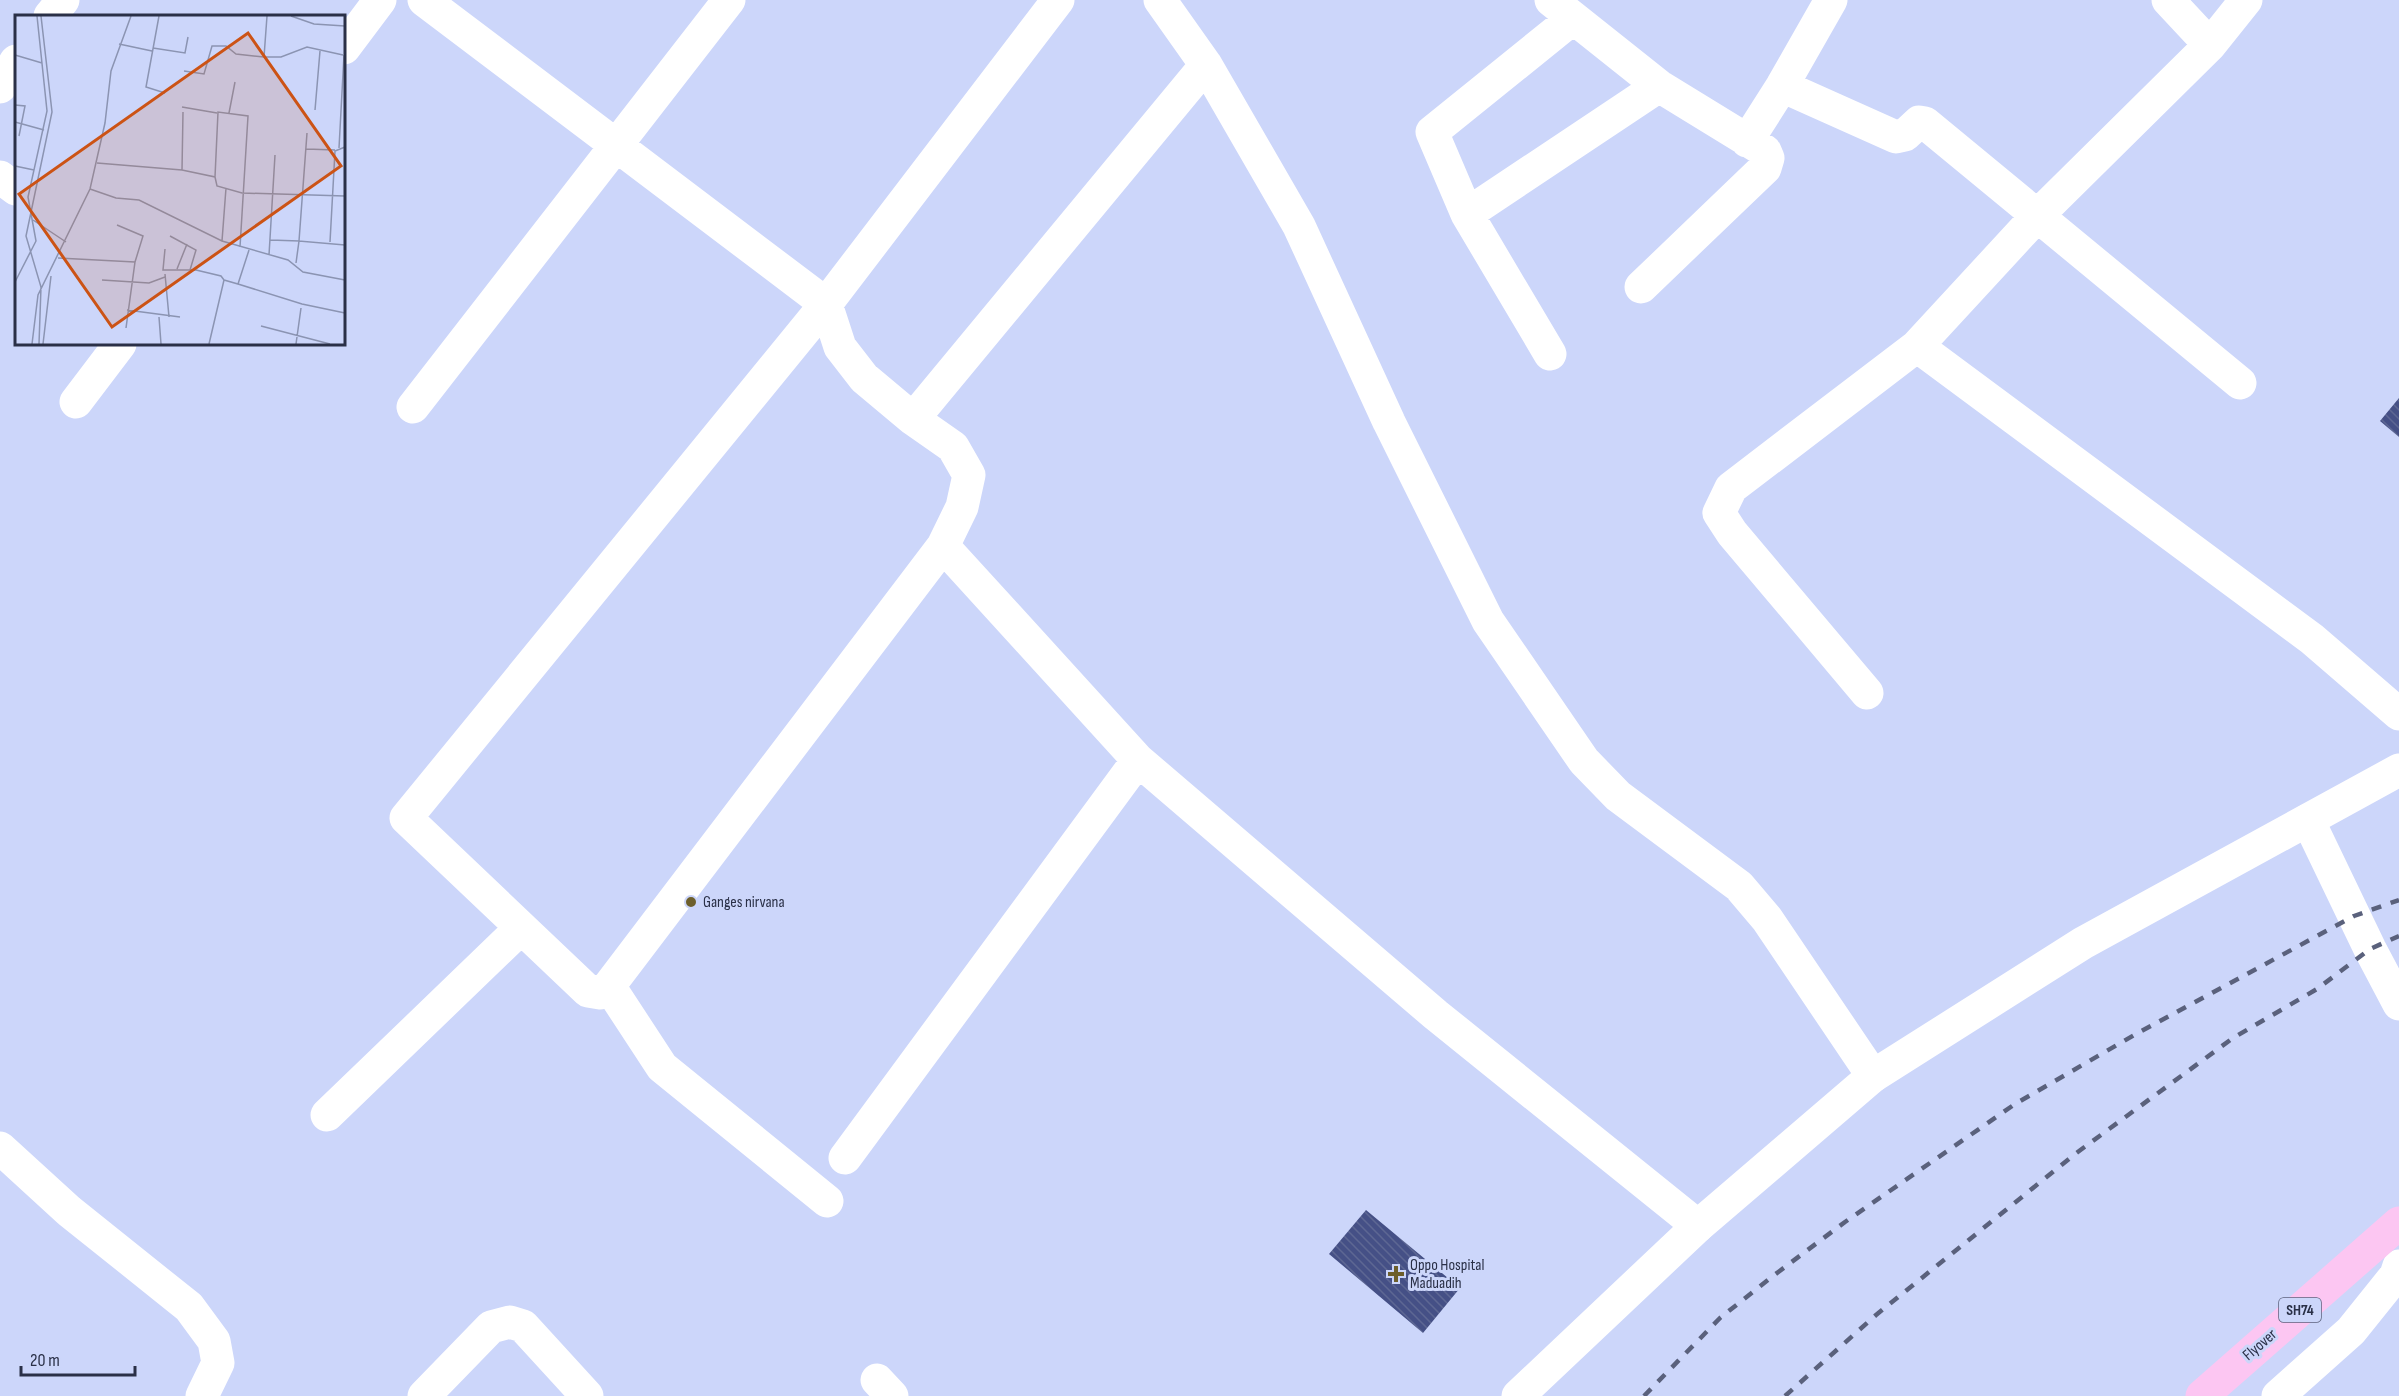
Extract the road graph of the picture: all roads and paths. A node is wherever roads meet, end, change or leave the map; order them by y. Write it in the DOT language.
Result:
graph roads {
  1 [pos="63,0"];
  2 [pos="380,0"];
  3 [pos="424,0"];
  4 [pos="729,0"];
  5 [pos="1058,0"];
  6 [pos="1160,0"];
  7 [pos="1831,0"];
  8 [pos="2168,0"];
  9 [pos="2246,0"];
  10 [pos="1562,10"];
  11 [pos="51,15"];
  12 [pos="2210,45"];
  13 [pos="345,47"];
  14 [pos="15,63"];
  15 [pos="1206,65"];
  16 [pos="1659,86"];
  17 [pos="1782,86"];
  18 [pos="0,87"];
  19 [pos="1747,141"];
  20 [pos="615,144"];
  21 [pos="0,177"];
  22 [pos="15,188"];
  23 [pos="1467,214"];
  24 [pos="2037,216"];
  25 [pos="1641,287"];
  26 [pos="826,304"];
  27 [pos="119,345"];
  28 [pos="1917,346"];
  29 [pos="1550,354"];
  30 [pos="2240,383"];
  31 [pos="76,402"];
  32 [pos="413,407"];
  33 [pos="913,419"];
  34 [pos="943,546"];
  35 [pos="1867,693"];
  36 [pos="2399,714"];
  37 [pos="1138,760"];
  38 [pos="2399,770"];
  39 [pos="2308,820"];
  40 [pos="521,928"];
  41 [pos="609,986"];
  42 [pos="2399,1004"];
  43 [pos="1873,1076"];
  44 [pos="327,1115"];
  45 [pos="1,1151"];
  46 [pos="845,1158"];
  47 [pos="827,1201"];
  48 [pos="2399,1223"];
  49 [pos="1698,1226"];
  50 [pos="2399,1266"];
  51 [pos="202,1396"];
  52 [pos="424,1396"];
  53 [pos="587,1396"];
  54 [pos="1518,1396"];
  55 [pos="2202,1396"];
  56 [pos="2278,1396"];
  1 -- 11 [label="street"];
  2 -- 13 [label="street"];
  3 -- 20 [label="street"];
  4 -- 20 [label="street"];
  5 -- 26 [label="street"];
  6 -- 15 [label="street"];
  7 -- 17 [label="street"];
  8 -- 12 [label="street"];
  9 -- 12 [label="street"];
  10 -- 16 [label="street"];
  10 -- 23 [label="street"];
  12 -- 24 [label="street"];
  14 -- 18 [label="street"];
  15 -- 33 [label="street"];
  15 -- 43 [label="street"];
  16 -- 19 [label="street"];
  16 -- 23 [label="street"];
  17 -- 19 [label="street"];
  17 -- 24 [label="street"];
  19 -- 25 [label="street"];
  20 -- 26 [label="street"];
  20 -- 32 [label="street"];
  21 -- 22 [label="street"];
  23 -- 29 [label="street"];
  24 -- 28 [label="street"];
  24 -- 30 [label="street"];
  26 -- 33 [label="street"];
  26 -- 40 [label="street"];
  27 -- 31 [label="street"];
  28 -- 35 [label="street"];
  28 -- 36 [label="street"];
  33 -- 34 [label="street"];
  34 -- 37 [label="street"];
  34 -- 41 [label="street"];
  37 -- 46 [label="street"];
  37 -- 49 [label="street"];
  38 -- 39 [label="street"];
  39 -- 42 [label="street"];
  39 -- 43 [label="street"];
  40 -- 41 [label="street"];
  40 -- 44 [label="street"];
  41 -- 47 [label="street"];
  43 -- 49 [label="street"];
  45 -- 51 [label="street"];
  48 -- 55 [label="main road, Flyover / SH74"];
  49 -- 54 [label="street"];
  50 -- 56 [label="street"];
  52 -- 53 [label="street"];
}
